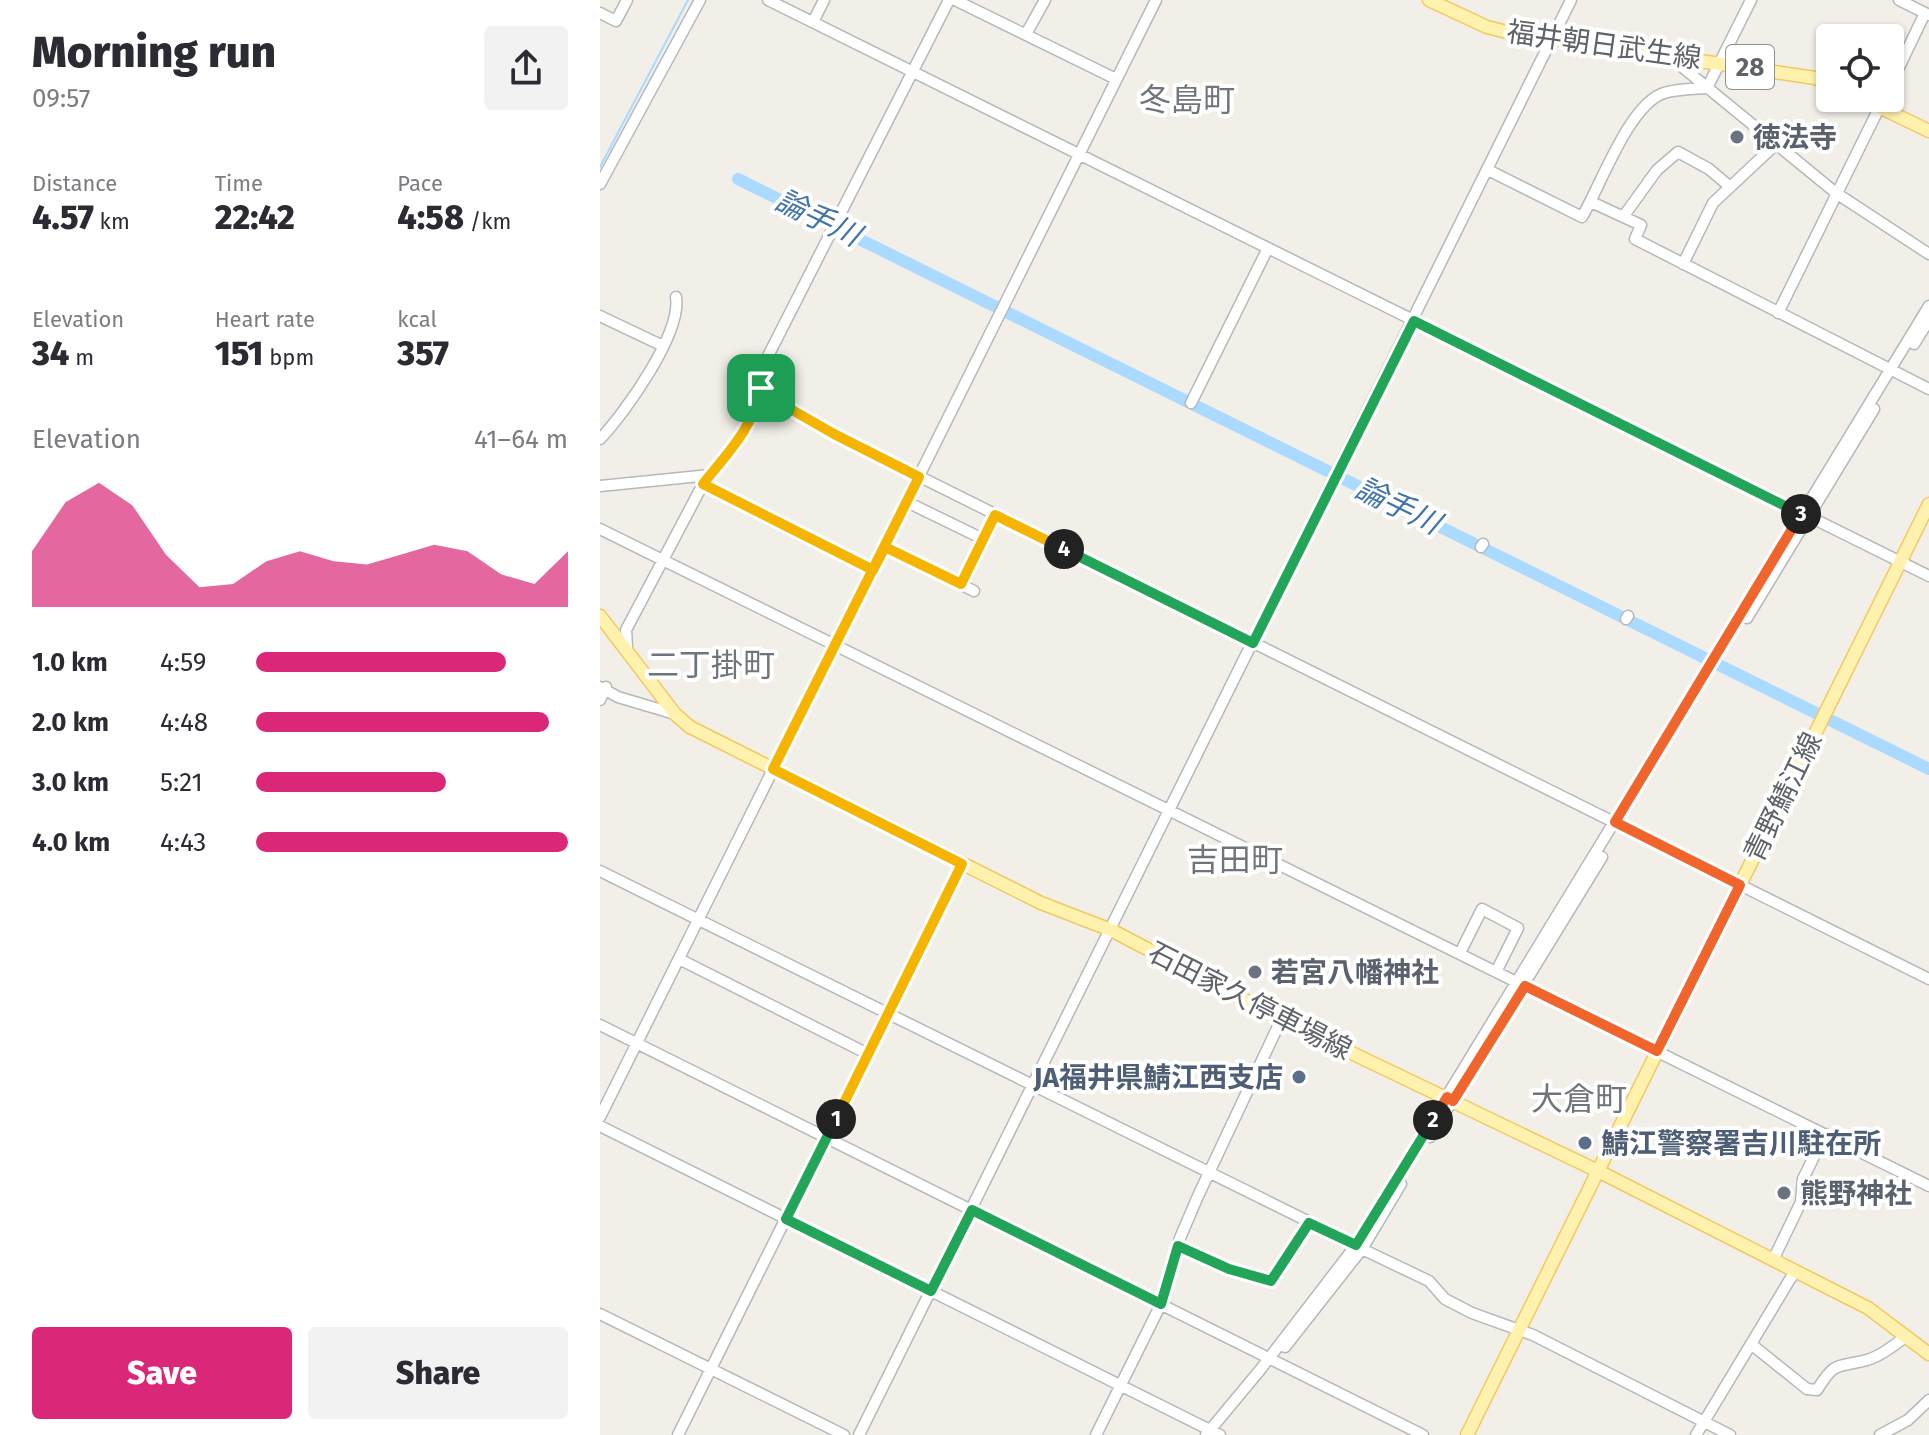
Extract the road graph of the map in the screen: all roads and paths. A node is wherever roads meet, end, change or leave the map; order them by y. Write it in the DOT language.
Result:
graph roads {
  1 [pos="627,0"];
  2 [pos="700,0"];
  3 [pos="768,0"];
  4 [pos="824,0"];
  5 [pos="952,0"];
  6 [pos="1045,0"];
  7 [pos="1156,0"];
  8 [pos="1429,0"];
  9 [pos="1571,0"];
  10 [pos="1751,0"];
  11 [pos="1899,0"];
  12 [pos="600,13"];
  13 [pos="1927,14"];
  14 [pos="813,22"];
  15 [pos="1026,34"];
  16 [pos="1553,37"];
  17 [pos="1668,56"];
  18 [pos="1904,59"];
  19 [pos="1720,62"];
  20 [pos="912,72"];
  21 [pos="1816,78"];
  22 [pos="1116,79"];
  23 [pos="1707,88"];
  24 [pos="1877,112"];
  25 [pos="1898,112"];
  26 [pos="1929,131"];
  27 [pos="1776,144"];
  28 [pos="1079,154"];
  29 [pos="606,163"];
  30 [pos="1488,170"];
  31 [pos="600,184"];
  32 [pos="1729,186"];
  33 [pos="1836,193"];
  34 [pos="1591,202"];
  35 [pos="1623,217"];
  36 [pos="1268,248"];
  37 [pos="1929,254"];
  38 [pos="1683,264"];
  39 [pos="676,297"];
  40 [pos="1929,306"];
  41 [pos="1778,313"];
  42 [pos="600,316"];
  43 [pos="1929,320"];
  44 [pos="1414,321"];
  45 [pos="661,345"];
  46 [pos="1894,371"];
  47 [pos="761,388"];
  48 [pos="1929,389"];
  49 [pos="1192,402"];
  50 [pos="601,436"];
  51 [pos="919,477"];
  52 [pos="706,479"];
  53 [pos="600,486"];
  54 [pos="907,502"];
  55 [pos="1929,504"];
  56 [pos="995,515"];
  57 [pos="1804,515"];
  58 [pos="600,529"];
  59 [pos="983,539"];
  60 [pos="885,547"];
  61 [pos="663,560"];
  62 [pos="1899,561"];
  63 [pos="873,570"];
  64 [pos="1929,576"];
  65 [pos="961,584"];
  66 [pos="974,591"];
  67 [pos="600,616"];
  68 [pos="1253,643"];
  69 [pos="838,644"];
  70 [pos="627,647"];
  71 [pos="603,687"];
  72 [pos="600,700"];
  73 [pos="675,714"];
  74 [pos="773,769"];
  75 [pos="1170,811"];
  76 [pos="1618,823"];
  77 [pos="962,864"];
  78 [pos="600,871"];
  79 [pos="1740,885"];
  80 [pos="698,920"];
  81 [pos="1111,930"];
  82 [pos="1460,953"];
  83 [pos="679,959"];
  84 [pos="1496,972"];
  85 [pos="1929,979"];
  86 [pos="1521,984"];
  87 [pos="887,1014"];
  88 [pos="1287,1022"];
  89 [pos="600,1025"];
  90 [pos="636,1043"];
  91 [pos="1657,1051"];
  92 [pos="868,1054"];
  93 [pos="1033,1086"];
  94 [pos="1450,1099"];
  95 [pos="600,1117"];
  96 [pos="600,1126"];
  97 [pos="1825,1134"];
  98 [pos="826,1137"];
  99 [pos="1210,1171"];
  100 [pos="1598,1171"];
  101 [pos="1929,1186"];
  102 [pos="972,1210"];
  103 [pos="786,1219"];
  104 [pos="1309,1223"];
  105 [pos="1178,1246"];
  106 [pos="1359,1247"];
  107 [pos="1773,1260"];
  108 [pos="1795,1271"];
  109 [pos="931,1291"];
  110 [pos="1161,1304"];
  111 [pos="600,1314"];
  112 [pos="1520,1330"];
  113 [pos="1905,1337"];
  114 [pos="1751,1344"];
  115 [pos="1929,1354"];
  116 [pos="1271,1359"];
  117 [pos="711,1369"];
  118 [pos="1121,1385"];
  119 [pos="1929,1400"];
  120 [pos="1704,1419"];
  121 [pos="1213,1433"];
  122 [pos="678,1435"];
  123 [pos="844,1435"];
  124 [pos="859,1435"];
  125 [pos="1096,1435"];
  126 [pos="1423,1435"];
  127 [pos="1467,1435"];
  128 [pos="1696,1435"];
  129 [pos="1730,1435"];
  130 [pos="1880,1435"];
  1 -- 12 [label="street"];
  2 -- 29 [label="street"];
  3 -- 14 [label="street"];
  4 -- 14 [label="street"];
  5 -- 15 [label="street"];
  5 -- 20 [label="street"];
  6 -- 15 [label="street"];
  7 -- 22 [label="street"];
  8 -- 16 [label="main road, 福井朝日武生線 / 28"];
  9 -- 16 [label="street"];
  10 -- 19 [label="street"];
  11 -- 13 [label="street"];
  13 -- 18 [label="street"];
  14 -- 20 [label="street"];
  15 -- 22 [label="street"];
  16 -- 17 [label="main road, 福井朝日武生線 / 28"];
  16 -- 30 [label="street"];
  17 -- 19 [label="main road, 福井朝日武生線 / 28"];
  17 -- 23 [label="street"];
  19 -- 21 [label="main road, 福井朝日武生線 / 28"];
  19 -- 23 [label="street"];
  20 -- 28 [label="street"];
  20 -- 47 [label="street"];
  22 -- 28 [label="street"];
  23 -- 27 [label="street"];
  23 -- 34 [label="street"];
  24 -- 33 [label="street"];
  25 -- 26 [label="main road"];
  27 -- 32 [label="street"];
  27 -- 33 [label="street"];
  28 -- 36 [label="street"];
  28 -- 51 [label="street"];
  29 -- 31 [label="street"];
  30 -- 34 [label="street"];
  30 -- 44 [label="street"];
  32 -- 35 [label="street"];
  32 -- 38 [label="street"];
  33 -- 37 [label="street"];
  33 -- 41 [label="street"];
  34 -- 35 [label="street"];
  35 -- 38 [label="street"];
  36 -- 44 [label="street"];
  36 -- 49 [label="street"];
  38 -- 41 [label="street"];
  39 -- 45 [label="street"];
  40 -- 46 [label="street"];
  41 -- 46 [label="street"];
  42 -- 45 [label="street"];
  43 -- 46 [label="street"];
  44 -- 57 [label="street"];
  44 -- 68 [label="street"];
  45 -- 50 [label="street"];
  46 -- 48 [label="street"];
  46 -- 57 [label="street"];
  47 -- 51 [label="street"];
  47 -- 52 [label="street"];
  51 -- 54 [label="street"];
  51 -- 56 [label="street"];
  52 -- 53 [label="street"];
  52 -- 61 [label="street"];
  52 -- 63 [label="street"];
  54 -- 59 [label="street"];
  54 -- 60 [label="street"];
  55 -- 62 [label="main road, 青野鯖江線"];
  56 -- 59 [label="street"];
  56 -- 68 [label="street"];
  57 -- 62 [label="street"];
  57 -- 76 [label="street"];
  58 -- 61 [label="street"];
  59 -- 65 [label="street"];
  60 -- 63 [label="street"];
  60 -- 65 [label="street"];
  61 -- 69 [label="street"];
  61 -- 70 [label="street"];
  62 -- 64 [label="street"];
  62 -- 79 [label="main road, 青野鯖江線"];
  63 -- 69 [label="street"];
  65 -- 66 [label="street"];
  67 -- 70 [label="main road, 石田家久停車場線"];
  68 -- 75 [label="street"];
  68 -- 76 [label="street"];
  69 -- 74 [label="street"];
  69 -- 75 [label="street"];
  70 -- 73 [label="main road, 石田家久停車場線"];
  71 -- 72 [label="street"];
  71 -- 73 [label="street"];
  73 -- 74 [label="main road, 石田家久停車場線"];
  74 -- 77 [label="main road, 石田家久停車場線"];
  74 -- 80 [label="street"];
  75 -- 81 [label="street"];
  75 -- 82 [label="street"];
  76 -- 79 [label="street"];
  76 -- 86 [label="street"];
  77 -- 81 [label="main road, 石田家久停車場線"];
  77 -- 87 [label="street"];
  78 -- 80 [label="street"];
  79 -- 85 [label="street"];
  79 -- 91 [label="main road, 青野鯖江線"];
  80 -- 83 [label="street"];
  80 -- 87 [label="street"];
  81 -- 88 [label="main road, 石田家久停車場線"];
  81 -- 93 [label="street"];
  82 -- 84 [label="street"];
  82 -- 84 [label="street"];
  83 -- 90 [label="street"];
  83 -- 92 [label="street"];
  84 -- 86 [label="street"];
  86 -- 91 [label="street"];
  86 -- 94 [label="street"];
  87 -- 92 [label="street"];
  87 -- 93 [label="street"];
  88 -- 94 [label="main road, 石田家久停車場線"];
  88 -- 99 [label="street"];
  89 -- 90 [label="street"];
  90 -- 95 [label="street"];
  90 -- 98 [label="street"];
  91 -- 97 [label="street"];
  91 -- 100 [label="main road, 青野鯖江線"];
  92 -- 98 [label="street"];
  93 -- 99 [label="street"];
  93 -- 102 [label="street"];
  94 -- 100 [label="main road, 石田家久停車場線"];
  94 -- 106 [label="street"];
  96 -- 103 [label="street"];
  97 -- 101 [label="street"];
  97 -- 107 [label="street"];
  98 -- 102 [label="street"];
  98 -- 103 [label="street"];
  99 -- 104 [label="street"];
  99 -- 105 [label="street"];
  100 -- 107 [label="main road, 石田家久停車場線"];
  100 -- 112 [label="main road, 青野鯖江線"];
  102 -- 109 [label="street"];
  102 -- 110 [label="street"];
  103 -- 109 [label="street"];
  103 -- 117 [label="street"];
  104 -- 105 [label="street"];
  104 -- 106 [label="street"];
  105 -- 110 [label="street"];
  106 -- 112 [label="street"];
  106 -- 116 [label="street"];
  107 -- 108 [label="main road, 石田家久停車場線"];
  108 -- 113 [label="main road, 石田家久停車場線"];
  108 -- 114 [label="street"];
  109 -- 118 [label="street"];
  109 -- 124 [label="street"];
  110 -- 116 [label="street"];
  110 -- 118 [label="street"];
  111 -- 117 [label="street"];
  112 -- 120 [label="street"];
  112 -- 127 [label="main road, 青野鯖江線"];
  113 -- 114 [label="street"];
  113 -- 115 [label="main road, 石田家久停車場線"];
  114 -- 120 [label="street"];
  116 -- 121 [label="street"];
  116 -- 126 [label="street"];
  117 -- 122 [label="street"];
  117 -- 123 [label="street"];
  118 -- 121 [label="street"];
  118 -- 125 [label="street"];
  119 -- 130 [label="street"];
  120 -- 128 [label="street"];
  120 -- 129 [label="street"];
}
